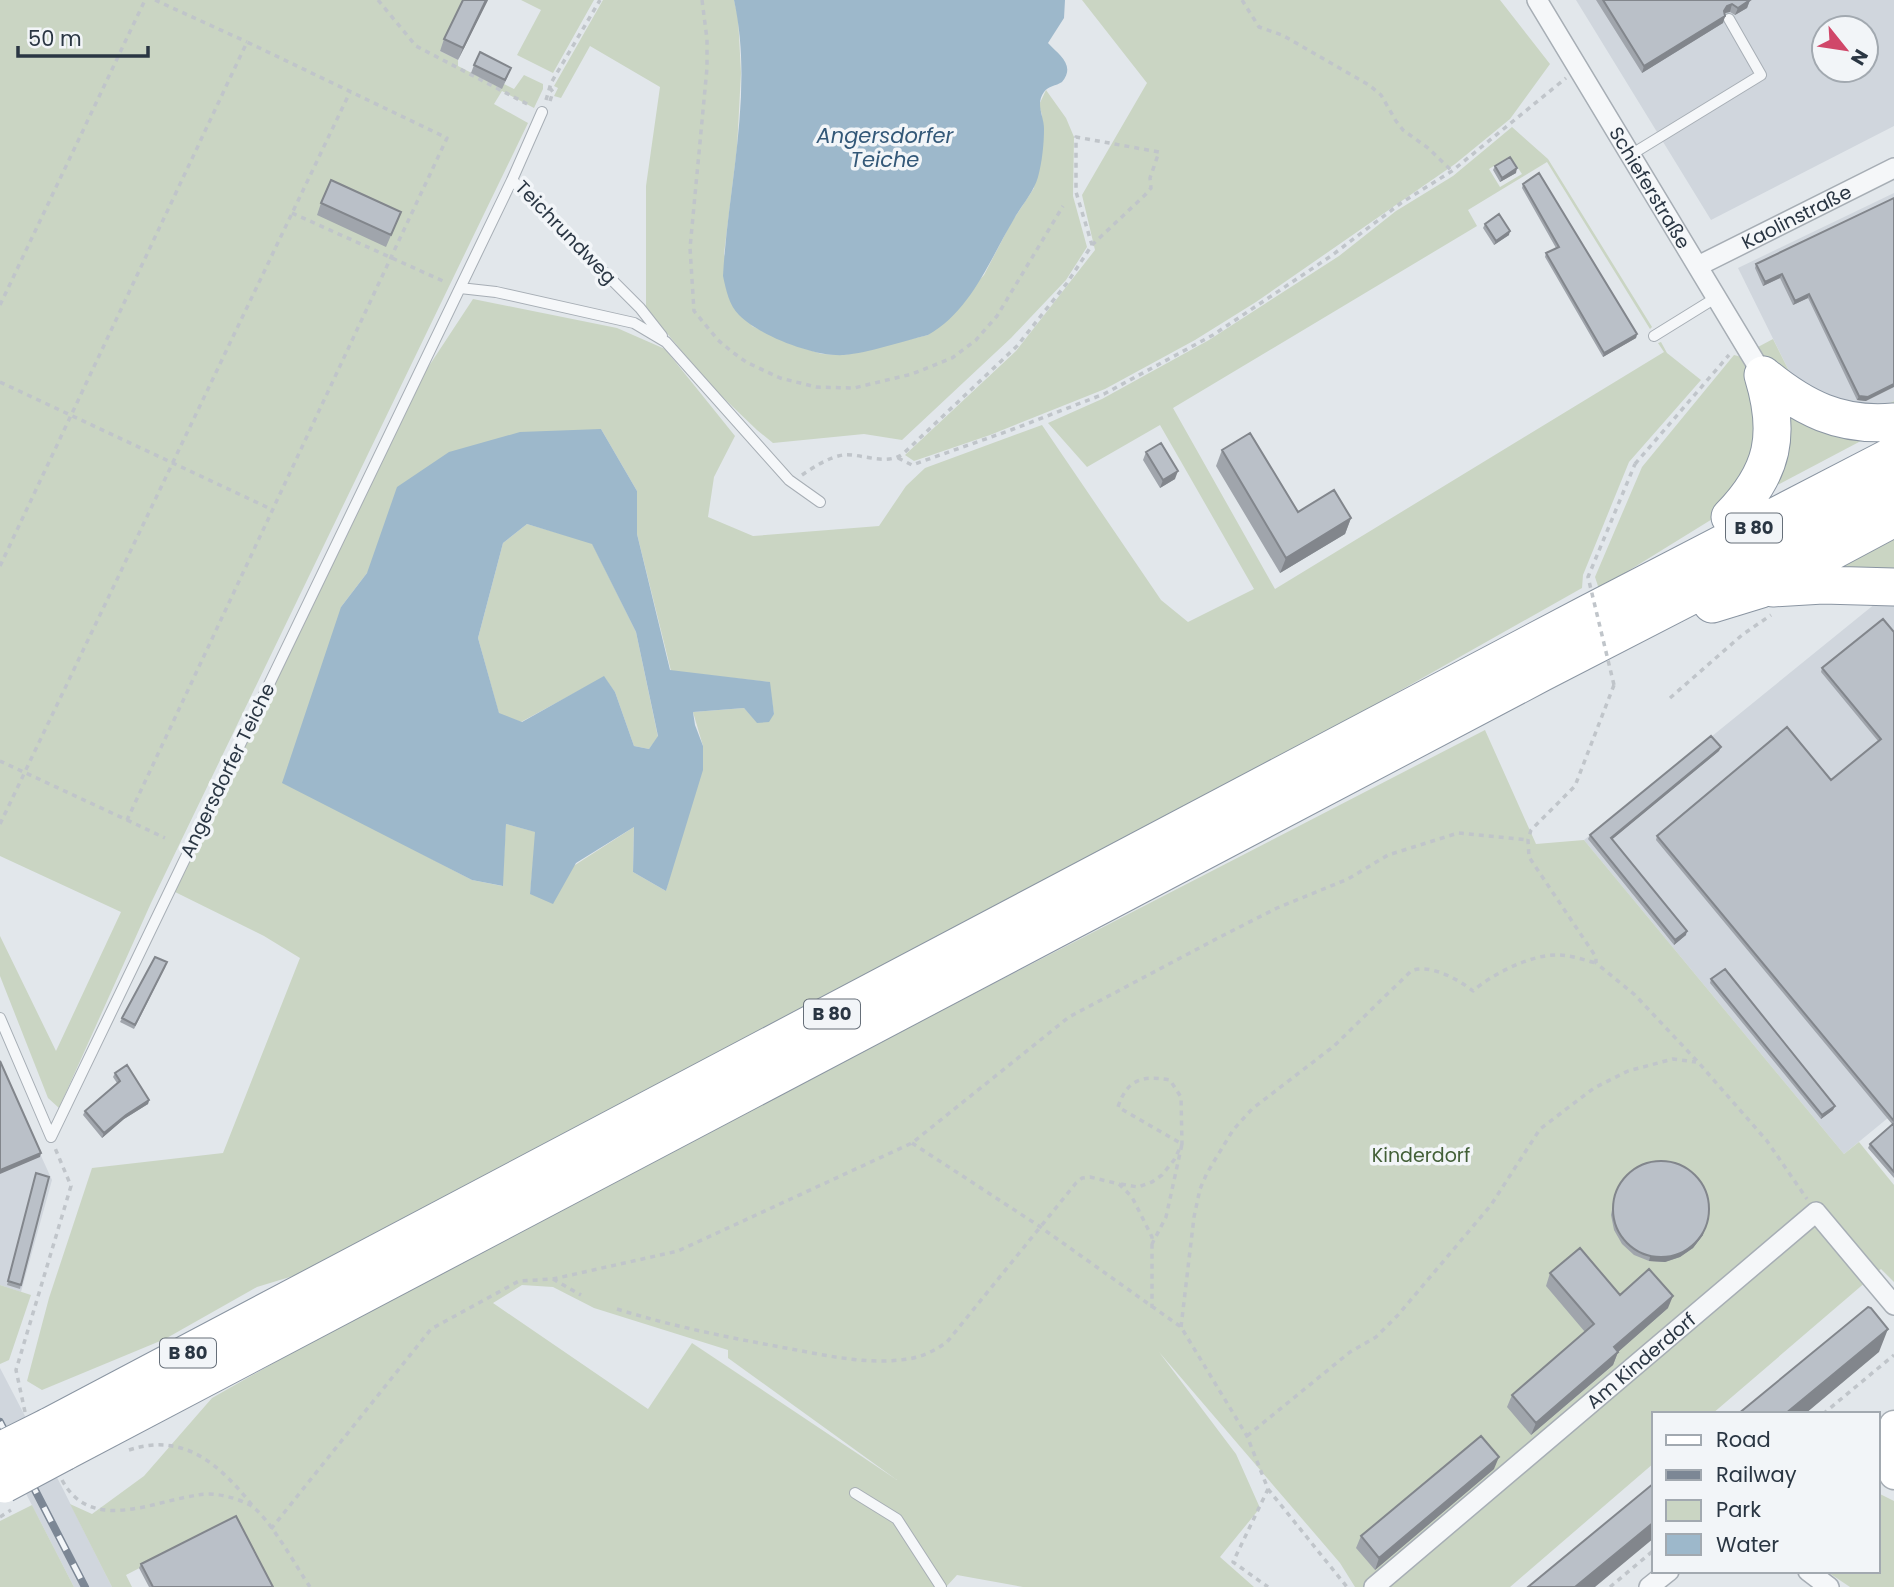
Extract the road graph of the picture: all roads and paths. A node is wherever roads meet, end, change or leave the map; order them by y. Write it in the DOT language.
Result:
graph roads {
  1 [pos="145,0"];
  2 [pos="155,0"];
  3 [pos="379,0"];
  4 [pos="600,0"];
  5 [pos="702,0"];
  6 [pos="1242,0"];
  7 [pos="1537,0"];
  8 [pos="1729,19"];
  9 [pos="247,42"];
  10 [pos="1578,67"];
  11 [pos="550,88"];
  12 [pos="350,92"];
  13 [pos="550,101"];
  14 [pos="542,112"];
  15 [pos="1632,154"];
  16 [pos="1894,168"];
  17 [pos="1452,171"];
  18 [pos="512,180"];
  19 [pos="1063,206"];
  20 [pos="292,213"];
  21 [pos="1092,245"];
  22 [pos="391,258"];
  23 [pos="1698,266"];
  24 [pos="443,281"];
  25 [pos="460,288"];
  26 [pos="1717,297"];
  27 [pos="0,305"];
  28 [pos="1654,336"];
  29 [pos="666,342"];
  30 [pos="1754,359"];
  31 [pos="0,382"];
  32 [pos="71,415"];
  33 [pos="1894,422"];
  34 [pos="1894,428"];
  35 [pos="1894,456"];
  36 [pos="898,458"];
  37 [pos="173,463"];
  38 [pos="792,482"];
  39 [pos="1894,487"];
  40 [pos="820,502"];
  41 [pos="273,510"];
  42 [pos="1730,517"];
  43 [pos="1894,518"];
  44 [pos="0,566"];
  45 [pos="1894,587"];
  46 [pos="1613,600"];
  47 [pos="1767,601"];
  48 [pos="1590,648"];
  49 [pos="1670,698"];
  50 [pos="0,761"];
  51 [pos="24,773"];
  52 [pos="127,820"];
  53 [pos="0,824"];
  54 [pos="165,838"];
  55 [pos="1528,840"];
  56 [pos="1597,963"];
  57 [pos="0,1018"];
  58 [pos="1698,1062"];
  59 [pos="912,1143"];
  60 [pos="1182,1144"];
  61 [pos="1119,1184"];
  62 [pos="1816,1212"];
  63 [pos="1039,1226"];
  64 [pos="1152,1246"];
  65 [pos="553,1279"];
  66 [pos="582,1295"];
  67 [pos="1894,1305"];
  68 [pos="617,1308"];
  69 [pos="1152,1308"];
  70 [pos="1181,1327"];
  71 [pos="1894,1355"];
  72 [pos="1825,1412"];
  73 [pos="1894,1425"];
  74 [pos="1247,1436"];
  75 [pos="56,1439"];
  76 [pos="127,1450"];
  77 [pos="1887,1466"];
  78 [pos="3,1489"];
  79 [pos="1268,1489"];
  80 [pos="855,1493"];
  81 [pos="253,1507"];
  82 [pos="271,1529"];
  83 [pos="1652,1552"];
  84 [pos="1666,1573"];
  85 [pos="1811,1573"];
  86 [pos="941,1587"];
  87 [pos="1268,1587"];
  88 [pos="1348,1587"];
  89 [pos="1374,1587"];
  90 [pos="1610,1587"];
  91 [pos="1649,1587"];
  92 [pos="1829,1587"];
  1 -- 27 [label="path"];
  2 -- 9 [label="path"];
  3 -- 14 [label="path"];
  4 -- 11 [label="path"];
  5 -- 19 [label="path"];
  6 -- 17 [label="path"];
  7 -- 10 [label="street, Schieferstraße"];
  8 -- 15 [label="lane"];
  9 -- 12 [label="path"];
  9 -- 32 [label="path"];
  10 -- 15 [label="street, Schieferstraße"];
  10 -- 17 [label="path"];
  11 -- 13 [label="path"];
  11 -- 14 [label="path"];
  12 -- 20 [label="path"];
  12 -- 22 [label="path"];
  14 -- 18 [label="lane, Teichrundweg"];
  15 -- 23 [label="street, Schieferstraße"];
  16 -- 23 [label="street, Kaolinstraße"];
  17 -- 36 [label="path"];
  18 -- 25 [label="lane, Angersdorfer Teiche"];
  18 -- 29 [label="lane, Teichrundweg"];
  20 -- 22 [label="path"];
  20 -- 37 [label="path"];
  21 -- 21 [label="path"];
  21 -- 36 [label="path"];
  22 -- 24 [label="path"];
  22 -- 41 [label="path"];
  23 -- 26 [label="street, Schieferstraße"];
  25 -- 29 [label="lane"];
  25 -- 57 [label="lane, Angersdorfer Teiche"];
  26 -- 28 [label="lane"];
  26 -- 30 [label="street, Schieferstraße"];
  29 -- 38 [label="lane"];
  30 -- 33 [label="highway"];
  30 -- 42 [label="highway"];
  30 -- 55 [label="path, bridge"];
  31 -- 32 [label="path"];
  32 -- 37 [label="path"];
  32 -- 44 [label="path"];
  34 -- 42 [label="highway"];
  35 -- 46 [label="highway, B 80"];
  36 -- 38 [label="path"];
  37 -- 41 [label="path"];
  37 -- 51 [label="path"];
  38 -- 40 [label="lane"];
  39 -- 48 [label="highway, B 80"];
  41 -- 52 [label="path"];
  42 -- 46 [label="highway"];
  43 -- 47 [label="highway"];
  45 -- 47 [label="highway"];
  46 -- 75 [label="highway, B 80"];
  47 -- 48 [label="highway"];
  47 -- 49 [label="path"];
  48 -- 75 [label="highway, B 80"];
  50 -- 51 [label="path"];
  51 -- 52 [label="path"];
  51 -- 53 [label="path"];
  52 -- 54 [label="path"];
  55 -- 56 [label="path"];
  55 -- 59 [label="path"];
  56 -- 58 [label="path"];
  56 -- 70 [label="path"];
  58 -- 62 [label="path"];
  58 -- 74 [label="path"];
  59 -- 63 [label="path"];
  59 -- 65 [label="path"];
  60 -- 60 [label="path"];
  60 -- 61 [label="path"];
  60 -- 64 [label="path"];
  61 -- 63 [label="path"];
  61 -- 64 [label="path"];
  62 -- 67 [label="street"];
  62 -- 89 [label="street, Am Kinderdorf"];
  63 -- 68 [label="path"];
  63 -- 69 [label="path"];
  64 -- 69 [label="path"];
  65 -- 66 [label="path"];
  65 -- 82 [label="path"];
  69 -- 70 [label="path"];
  70 -- 74 [label="path"];
  71 -- 72 [label="path"];
  73 -- 77 [label="street"];
  74 -- 79 [label="path"];
  75 -- 78 [label="highway, B 80, bridge"];
  76 -- 81 [label="path"];
  79 -- 87 [label="path"];
  79 -- 88 [label="path"];
  80 -- 86 [label="lane"];
  83 -- 90 [label="path"];
  84 -- 91 [label="street"];
  85 -- 92 [label="street"];
}
